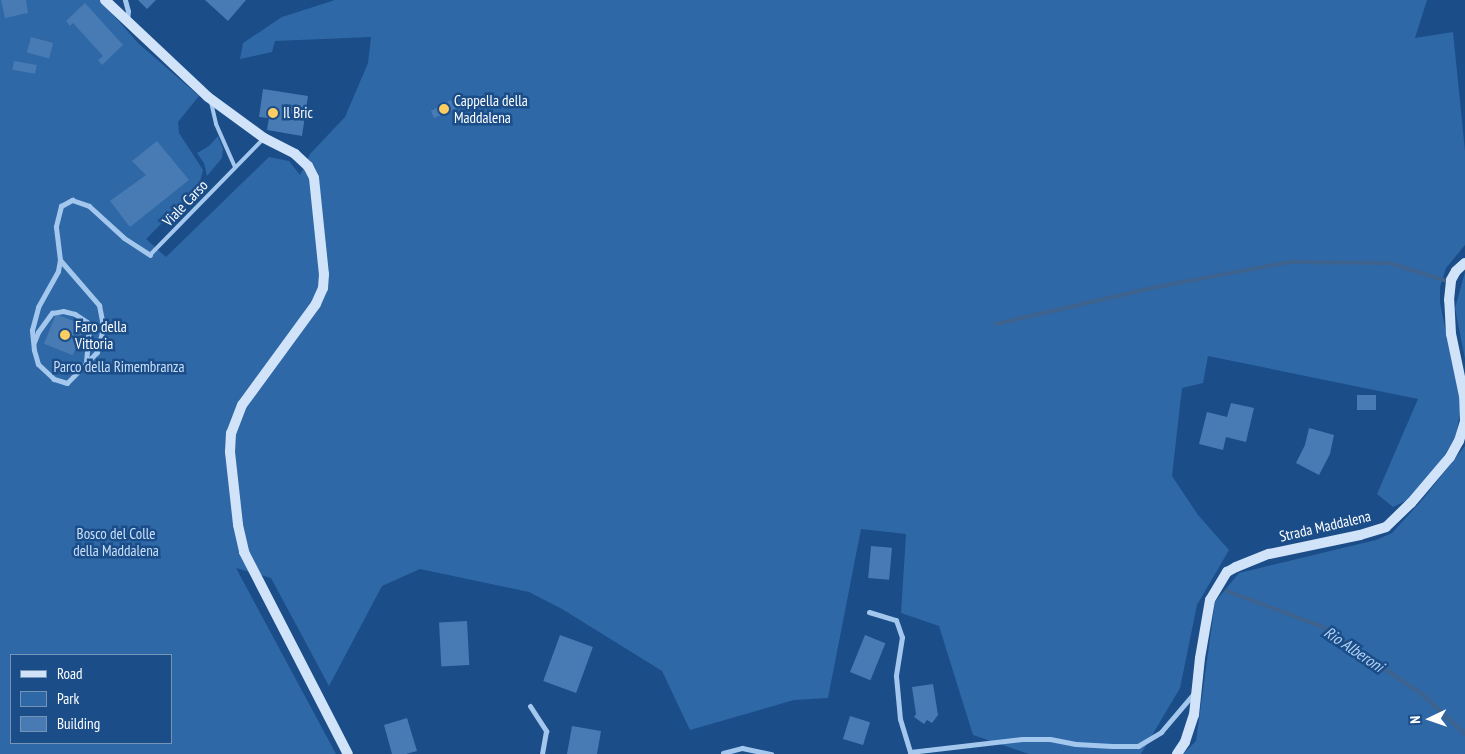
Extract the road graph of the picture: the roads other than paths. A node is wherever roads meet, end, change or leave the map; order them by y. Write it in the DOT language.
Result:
graph roads {
  1 [pos="105,0"];
  2 [pos="125,0"];
  3 [pos="126,21"];
  4 [pos="210,99"];
  5 [pos="264,138"];
  6 [pos="236,167"];
  7 [pos="150,255"];
  8 [pos="60,260"];
  9 [pos="1465,263"];
  10 [pos="33,344"];
  11 [pos="86,365"];
  12 [pos="869,612"];
  13 [pos="1196,691"];
  14 [pos="530,706"];
  15 [pos="723,753"];
  16 [pos="909,753"];
  17 [pos="348,754"];
  18 [pos="542,754"];
  19 [pos="771,754"];
  20 [pos="1177,754"];
  1 -- 3 [label="street"];
  2 -- 3 [label="street"];
  3 -- 4 [label="street"];
  4 -- 5 [label="street"];
  4 -- 6 [label="lane"];
  5 -- 6 [label="lane, Viale Carso"];
  5 -- 17 [label="street"];
  6 -- 7 [label="lane, Viale Carso"];
  7 -- 8 [label="street"];
  8 -- 10 [label="street"];
  8 -- 11 [label="street"];
  9 -- 13 [label="street, Strada Maddalena"];
  10 -- 11 [label="street"];
  10 -- 11 [label="street"];
  12 -- 16 [label="street"];
  13 -- 16 [label="street"];
  13 -- 20 [label="street, Strada Maddalena"];
  14 -- 18 [label="street"];
  15 -- 19 [label="street"];
}
